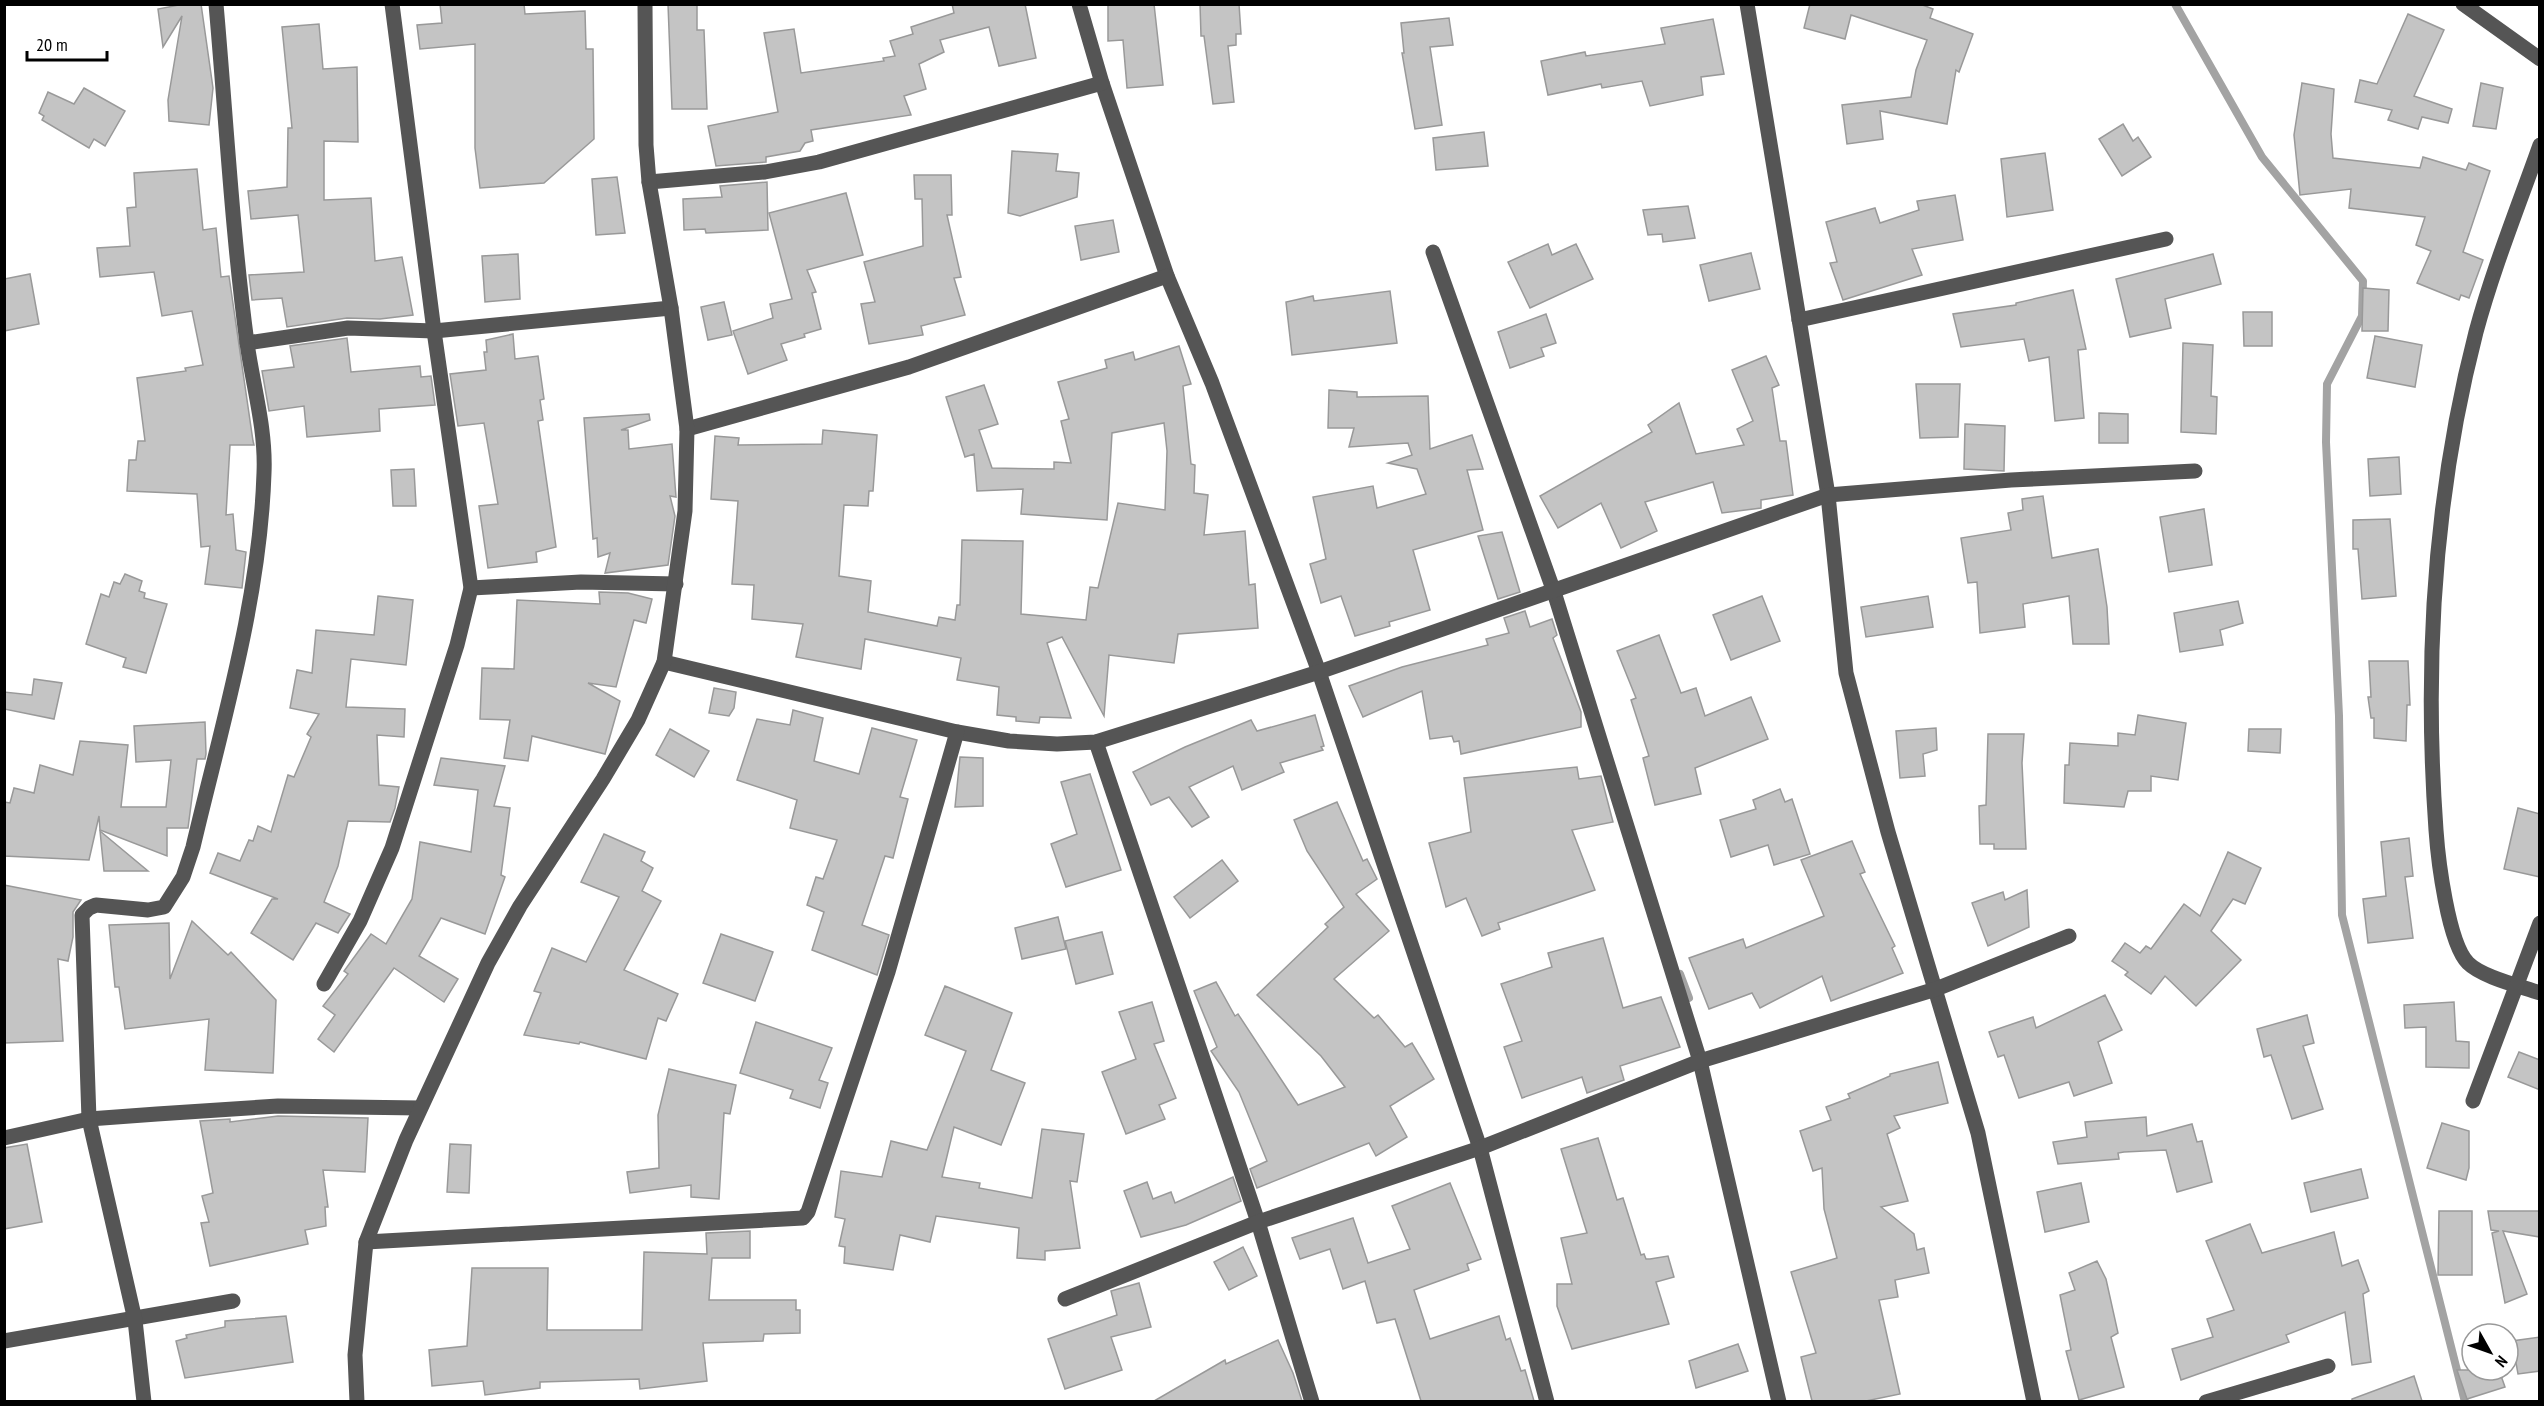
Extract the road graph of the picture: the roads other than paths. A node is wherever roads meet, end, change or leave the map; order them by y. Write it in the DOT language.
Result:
graph roads {
  1 [pos="216,4"];
  2 [pos="392,4"];
  3 [pos="645,4"];
  4 [pos="1078,4"];
  5 [pos="1747,4"];
  6 [pos="2471,7"];
  7 [pos="2540,58"];
  8 [pos="1102,83"];
  9 [pos="2540,145"];
  10 [pos="649,182"];
  11 [pos="2166,238"];
  12 [pos="1433,252"];
  13 [pos="1167,276"];
  14 [pos="671,308"];
  15 [pos="1799,320"];
  16 [pos="434,331"];
  17 [pos="247,343"];
  18 [pos="687,429"];
  19 [pos="2194,471"];
  20 [pos="1828,495"];
  21 [pos="676,584"];
  22 [pos="471,588"];
  23 [pos="1554,592"];
  24 [pos="663,662"];
  25 [pos="1318,672"];
  26 [pos="957,732"];
  27 [pos="1096,742"];
  28 [pos="2540,923"];
  29 [pos="2068,936"];
  30 [pos="324,984"];
  31 [pos="2516,985"];
  32 [pos="1936,989"];
  33 [pos="2540,993"];
  34 [pos="1700,1062"];
  35 [pos="2473,1101"];
  36 [pos="420,1108"];
  37 [pos="89,1119"];
  38 [pos="4,1138"];
  39 [pos="1480,1148"];
  40 [pos="1258,1222"];
  41 [pos="366,1242"];
  42 [pos="1065,1299"];
  43 [pos="233,1300"];
  44 [pos="135,1320"];
  45 [pos="4,1341"];
  46 [pos="2328,1366"];
  47 [pos="144,1401"];
  48 [pos="357,1401"];
  49 [pos="1312,1401"];
  50 [pos="1547,1401"];
  51 [pos="1779,1401"];
  52 [pos="2034,1401"];
  53 [pos="2206,1401"];
  1 -- 17 [label="street"];
  2 -- 16 [label="street"];
  3 -- 10 [label="street"];
  4 -- 8 [label="street"];
  5 -- 15 [label="street"];
  6 -- 7 [label="street"];
  8 -- 10 [label="street"];
  8 -- 13 [label="street"];
  9 -- 31 [label="street"];
  10 -- 14 [label="street"];
  11 -- 15 [label="street"];
  12 -- 23 [label="street"];
  13 -- 18 [label="street"];
  13 -- 25 [label="street"];
  14 -- 16 [label="street"];
  14 -- 18 [label="street"];
  15 -- 20 [label="street"];
  16 -- 17 [label="street"];
  16 -- 22 [label="street"];
  17 -- 37 [label="street"];
  18 -- 21 [label="street"];
  19 -- 20 [label="street"];
  20 -- 23 [label="street"];
  20 -- 32 [label="street"];
  21 -- 22 [label="street"];
  21 -- 24 [label="street"];
  22 -- 30 [label="street"];
  23 -- 25 [label="street"];
  23 -- 34 [label="street"];
  24 -- 26 [label="street"];
  24 -- 36 [label="street"];
  25 -- 27 [label="street"];
  25 -- 39 [label="street"];
  26 -- 27 [label="street"];
  26 -- 41 [label="street"];
  27 -- 40 [label="street"];
  28 -- 31 [label="street"];
  29 -- 32 [label="street"];
  31 -- 33 [label="street"];
  31 -- 35 [label="street"];
  32 -- 34 [label="street"];
  32 -- 52 [label="street"];
  34 -- 39 [label="street"];
  34 -- 51 [label="street"];
  36 -- 37 [label="street"];
  36 -- 41 [label="street"];
  37 -- 38 [label="street"];
  37 -- 44 [label="street"];
  39 -- 40 [label="street"];
  39 -- 50 [label="street"];
  40 -- 42 [label="street"];
  40 -- 49 [label="street"];
  41 -- 48 [label="street"];
  43 -- 44 [label="street"];
  44 -- 45 [label="street"];
  44 -- 47 [label="street"];
  46 -- 53 [label="street"];
}
